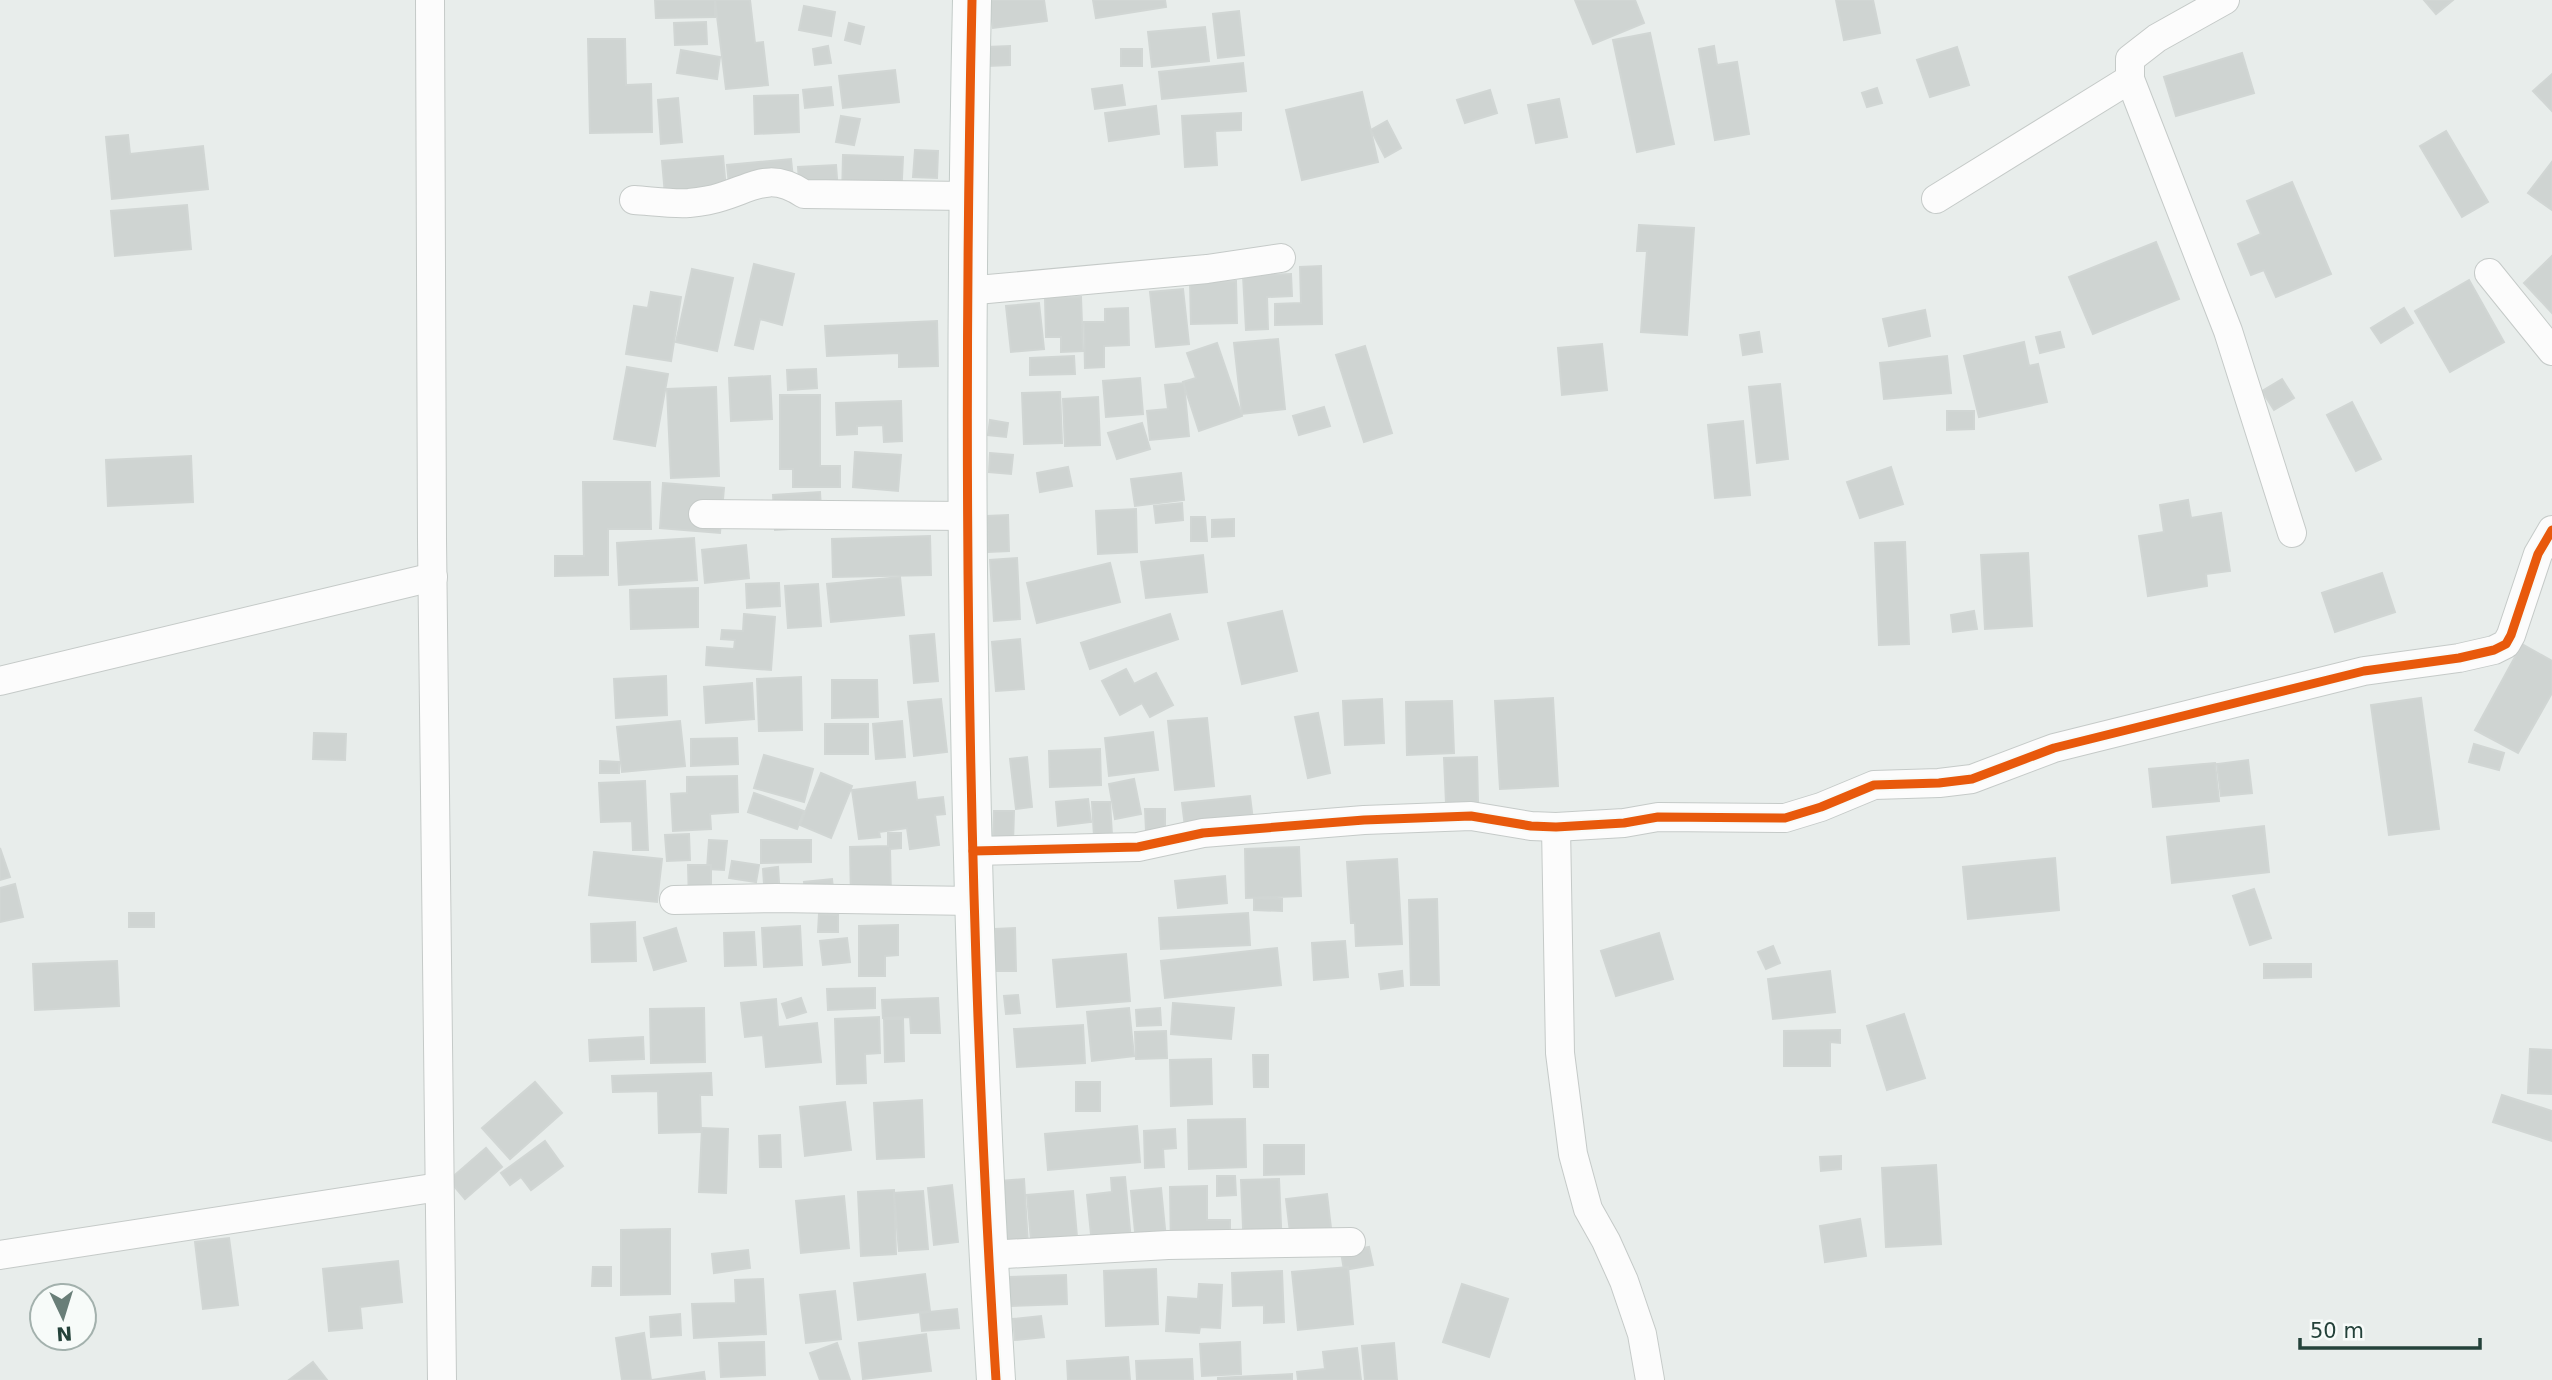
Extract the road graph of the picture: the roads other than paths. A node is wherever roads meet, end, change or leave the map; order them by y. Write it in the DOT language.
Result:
graph roads {
  1 [pos="430,0"];
  2 [pos="972,0"];
  3 [pos="2225,0"];
  4 [pos="2130,79"];
  5 [pos="968,196"];
  6 [pos="1936,199"];
  7 [pos="634,200"];
  8 [pos="1280,258"];
  9 [pos="2489,273"];
  10 [pos="966,291"];
  11 [pos="2552,351"];
  12 [pos="702,514"];
  13 [pos="969,516"];
  14 [pos="2552,530"];
  15 [pos="2292,533"];
  16 [pos="433,577"];
  17 [pos="0,681"];
  18 [pos="1556,827"];
  19 [pos="973,851"];
  20 [pos="674,900"];
  21 [pos="974,901"];
  22 [pos="439,1187"];
  23 [pos="1351,1242"];
  24 [pos="0,1255"];
  25 [pos="988,1255"];
  26 [pos="442,1380"];
  27 [pos="996,1380"];
  28 [pos="1650,1380"];
  1 -- 16 [label="street"];
  2 -- 5 [label="street"];
  3 -- 4 [label="street"];
  4 -- 6 [label="street"];
  4 -- 15 [label="street"];
  5 -- 7 [label="street"];
  5 -- 10 [label="street"];
  8 -- 10 [label="street"];
  9 -- 11 [label="street"];
  10 -- 13 [label="street"];
  12 -- 13 [label="street"];
  13 -- 19 [label="street"];
  14 -- 18 [label="street"];
  16 -- 17 [label="street"];
  16 -- 22 [label="street"];
  18 -- 19 [label="street"];
  18 -- 28 [label="street"];
  19 -- 21 [label="street"];
  20 -- 21 [label="street"];
  21 -- 25 [label="street"];
  22 -- 24 [label="street"];
  22 -- 26 [label="street"];
  23 -- 25 [label="street"];
  25 -- 27 [label="street"];
}
